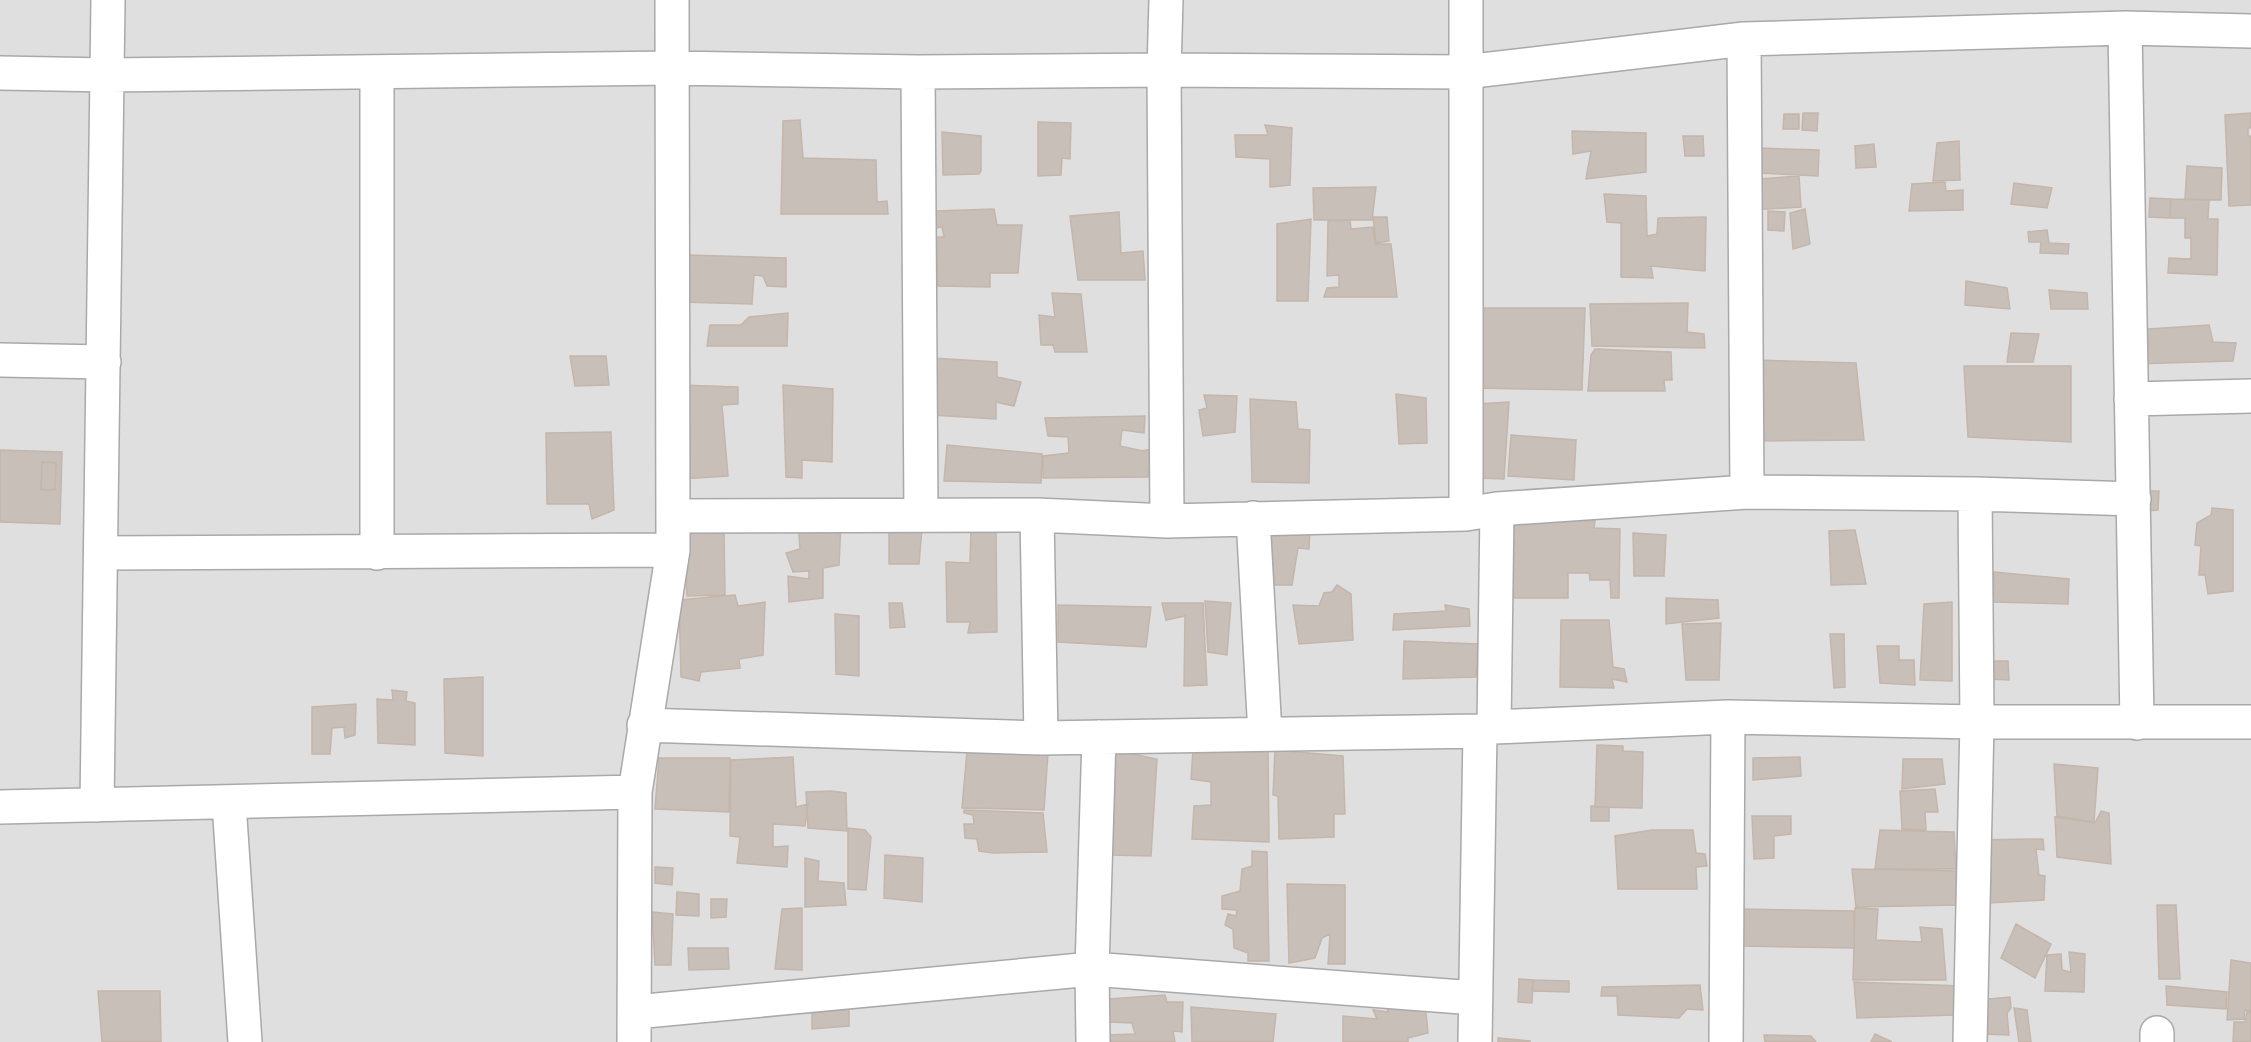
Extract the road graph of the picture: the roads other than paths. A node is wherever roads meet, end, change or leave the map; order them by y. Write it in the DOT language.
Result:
graph roads {
  1 [pos="108,0"];
  2 [pos="672,0"];
  3 [pos="1166,0"];
  4 [pos="1466,0"];
  5 [pos="2125,28"];
  6 [pos="2251,31"];
  7 [pos="1744,39"];
  8 [pos="672,68"];
  9 [pos="1164,70"];
  10 [pos="377,72"];
  11 [pos="918,72"];
  12 [pos="1466,72"];
  13 [pos="0,73"];
  14 [pos="108,75"];
  15 [pos="0,360"];
  16 [pos="104,362"];
  17 [pos="2251,396"];
  18 [pos="2132,399"];
  19 [pos="1748,492"];
  20 [pos="1975,494"];
  21 [pos="2134,499"];
  22 [pos="1497,509"];
  23 [pos="1466,514"];
  24 [pos="921,515"];
  25 [pos="1037,515"];
  26 [pos="673,516"];
  27 [pos="1253,518"];
  28 [pos="1167,521"];
  29 [pos="673,550"];
  30 [pos="101,553"];
  31 [pos="377,553"];
  32 [pos="1728,717"];
  33 [pos="1977,722"];
  34 [pos="2251,722"];
  35 [pos="2137,723"];
  36 [pos="644,725"];
  37 [pos="1487,729"];
  38 [pos="1265,735"];
  39 [pos="1099,737"];
  40 [pos="1041,738"];
  41 [pos="634,792"];
  42 [pos="229,803"];
  43 [pos="97,805"];
  44 [pos="0,807"];
  45 [pos="1092,969"];
  46 [pos="1475,998"];
  47 [pos="634,1027"];
  48 [pos="245,1042"];
  49 [pos="1093,1042"];
  50 [pos="1475,1042"];
  51 [pos="1726,1042"];
  52 [pos="1970,1042"];
  1 -- 14 [label="street"];
  2 -- 8 [label="street"];
  3 -- 9 [label="street"];
  4 -- 12 [label="street"];
  5 -- 6 [label="street"];
  5 -- 7 [label="street"];
  5 -- 18 [label="street"];
  7 -- 12 [label="street"];
  7 -- 19 [label="street"];
  8 -- 10 [label="street"];
  8 -- 11 [label="street"];
  8 -- 26 [label="street"];
  9 -- 11 [label="street"];
  9 -- 12 [label="street"];
  9 -- 28 [label="street"];
  10 -- 14 [label="street"];
  10 -- 31 [label="street"];
  11 -- 24 [label="street"];
  12 -- 23 [label="street"];
  13 -- 14 [label="street"];
  14 -- 16 [label="street"];
  15 -- 16 [label="street"];
  16 -- 30 [label="street"];
  17 -- 18 [label="street"];
  18 -- 21 [label="street"];
  19 -- 20 [label="street"];
  19 -- 22 [label="street"];
  20 -- 21 [label="street"];
  20 -- 33 [label="street"];
  21 -- 35 [label="street"];
  22 -- 23 [label="street"];
  22 -- 37 [label="street"];
  23 -- 27 [label="street"];
  24 -- 25 [label="street"];
  24 -- 26 [label="street"];
  25 -- 28 [label="street"];
  25 -- 40 [label="street"];
  26 -- 29 [label="street"];
  27 -- 28 [label="street"];
  27 -- 38 [label="street"];
  29 -- 31 [label="street"];
  29 -- 36 [label="street"];
  30 -- 31 [label="street"];
  30 -- 43 [label="street"];
  32 -- 33 [label="street"];
  32 -- 37 [label="street"];
  32 -- 51 [label="street"];
  33 -- 35 [label="street"];
  33 -- 52 [label="street"];
  34 -- 35 [label="street"];
  36 -- 40 [label="street"];
  36 -- 41 [label="street"];
  37 -- 38 [label="street"];
  37 -- 46 [label="street"];
  38 -- 39 [label="street"];
  39 -- 40 [label="street"];
  39 -- 45 [label="street"];
  41 -- 42 [label="street"];
  41 -- 47 [label="street"];
  42 -- 43 [label="street"];
  42 -- 48 [label="street"];
  43 -- 44 [label="street"];
  45 -- 46 [label="street"];
  45 -- 47 [label="street"];
  45 -- 49 [label="street"];
  46 -- 50 [label="street"];
}
